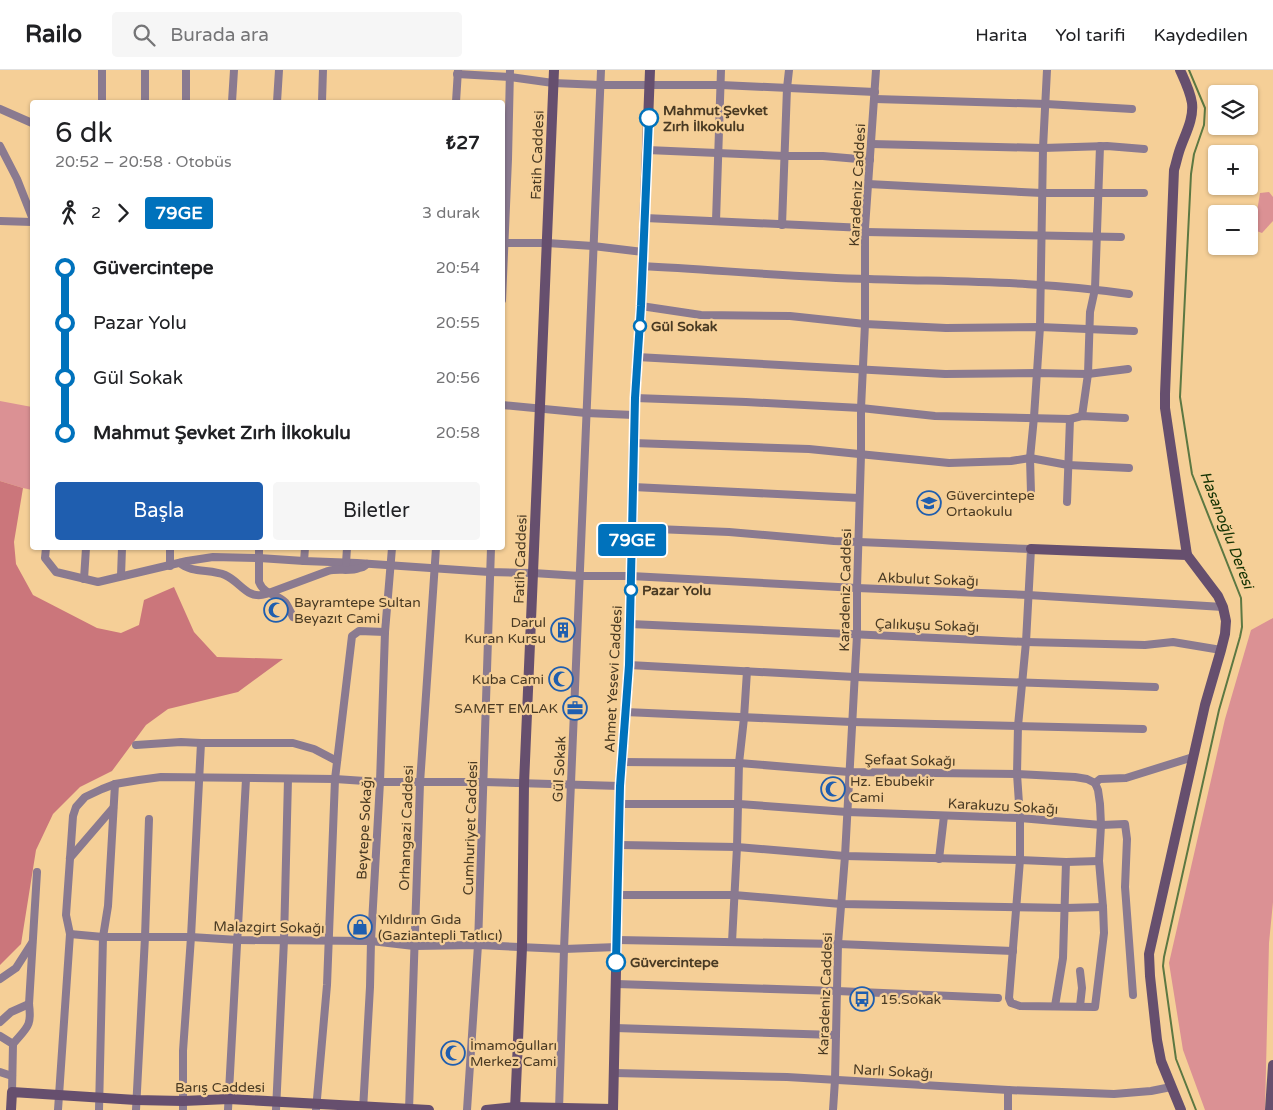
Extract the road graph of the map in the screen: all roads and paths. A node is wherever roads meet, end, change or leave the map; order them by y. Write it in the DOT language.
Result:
graph roads {
  1 [pos="102,70"];
  2 [pos="145,70"];
  3 [pos="186,70"];
  4 [pos="234,70"];
  5 [pos="279,70"];
  6 [pos="323,70"];
  7 [pos="554,70"];
  8 [pos="601,70"];
  9 [pos="650,70"];
  10 [pos="721,70"];
  11 [pos="789,70"];
  12 [pos="876,70"];
  13 [pos="1047,70"];
  14 [pos="1180,70"];
  15 [pos="458,72"];
  16 [pos="510,74"];
  17 [pos="553,83"];
  18 [pos="650,85"];
  19 [pos="721,85"];
  20 [pos="600,86"];
  21 [pos="787,88"];
  22 [pos="875,96"];
  23 [pos="102,100"];
  24 [pos="145,100"];
  25 [pos="186,100"];
  26 [pos="232,100"];
  27 [pos="277,100"];
  28 [pos="322,100"];
  29 [pos="456,100"];
  30 [pos="1046,104"];
  31 [pos="0,109"];
  32 [pos="1132,110"];
  33 [pos="30,121"];
  34 [pos="871,144"];
  35 [pos="0,146"];
  36 [pos="1100,146"];
  37 [pos="1043,148"];
  38 [pos="1144,149"];
  39 [pos="647,150"];
  40 [pos="718,152"];
  41 [pos="785,156"];
  42 [pos="505,159"];
  43 [pos="870,160"];
  44 [pos="868,184"];
  45 [pos="1042,193"];
  46 [pos="1098,193"];
  47 [pos="1144,193"];
  48 [pos="30,212"];
  49 [pos="645,218"];
  50 [pos="0,221"];
  51 [pos="30,222"];
  52 [pos="716,222"];
  53 [pos="782,225"];
  54 [pos="866,230"];
  55 [pos="1042,235"];
  56 [pos="1097,237"];
  57 [pos="1121,237"];
  58 [pos="505,243"];
  59 [pos="547,243"];
  60 [pos="593,246"];
  61 [pos="643,252"];
  62 [pos="642,266"];
  63 [pos="866,279"];
  64 [pos="1041,285"];
  65 [pos="1095,289"];
  66 [pos="1129,294"];
  67 [pos="641,306"];
  68 [pos="865,324"];
  69 [pos="1040,327"];
  70 [pos="1090,329"];
  71 [pos="1134,331"];
  72 [pos="638,357"];
  73 [pos="863,369"];
  74 [pos="1128,369"];
  75 [pos="1036,373"];
  76 [pos="1088,374"];
  77 [pos="635,398"];
  78 [pos="505,405"];
  79 [pos="861,408"];
  80 [pos="540,409"];
  81 [pos="586,413"];
  82 [pos="634,415"];
  83 [pos="1082,416"];
  84 [pos="1034,418"];
  85 [pos="1125,418"];
  86 [pos="1070,419"];
  87 [pos="634,442"];
  88 [pos="861,455"];
  89 [pos="1030,458"];
  90 [pos="1068,465"];
  91 [pos="1129,468"];
  92 [pos="633,486"];
  93 [pos="1031,493"];
  94 [pos="859,498"];
  95 [pos="1067,502"];
  96 [pos="632,528"];
  97 [pos="858,541"];
  98 [pos="46,550"];
  99 [pos="86,550"];
  100 [pos="122,550"];
  101 [pos="170,550"];
  102 [pos="213,550"];
  103 [pos="259,550"];
  104 [pos="305,550"];
  105 [pos="346,550"];
  106 [pos="392,550"];
  107 [pos="436,550"];
  108 [pos="491,550"];
  109 [pos="1031,550"];
  110 [pos="1188,555"];
  111 [pos="212,558"];
  112 [pos="259,558"];
  113 [pos="304,561"];
  114 [pos="180,563"];
  115 [pos="346,563"];
  116 [pos="367,564"];
  117 [pos="170,566"];
  118 [pos="391,566"];
  119 [pos="434,568"];
  120 [pos="490,572"];
  121 [pos="534,573"];
  122 [pos="121,576"];
  123 [pos="580,576"];
  124 [pos="631,576"];
  125 [pos="84,579"];
  126 [pos="857,588"];
  127 [pos="269,593"];
  128 [pos="1028,595"];
  129 [pos="1223,607"];
  130 [pos="293,617"];
  131 [pos="630,624"];
  132 [pos="386,632"];
  133 [pos="857,635"];
  134 [pos="1026,642"];
  135 [pos="1221,650"];
  136 [pos="629,665"];
  137 [pos="747,671"];
  138 [pos="855,677"];
  139 [pos="1023,683"];
  140 [pos="1155,687"];
  141 [pos="625,712"];
  142 [pos="744,718"];
  143 [pos="852,722"];
  144 [pos="1018,726"];
  145 [pos="1142,729"];
  146 [pos="202,743"];
  147 [pos="136,745"];
  148 [pos="1192,757"];
  149 [pos="337,761"];
  150 [pos="622,762"];
  151 [pos="739,763"];
  152 [pos="849,772"];
  153 [pos="1017,774"];
  154 [pos="200,778"];
  155 [pos="246,779"];
  156 [pos="288,779"];
  157 [pos="335,779"];
  158 [pos="380,782"];
  159 [pos="484,782"];
  160 [pos="420,783"];
  161 [pos="1094,783"];
  162 [pos="114,784"];
  163 [pos="524,784"];
  164 [pos="571,784"];
  165 [pos="620,786"];
  166 [pos="620,804"];
  167 [pos="738,804"];
  168 [pos="113,808"];
  169 [pos="847,812"];
  170 [pos="944,816"];
  171 [pos="1020,818"];
  172 [pos="149,819"];
  173 [pos="1101,825"];
  174 [pos="620,845"];
  175 [pos="737,847"];
  176 [pos="844,856"];
  177 [pos="70,858"];
  178 [pos="939,859"];
  179 [pos="1020,860"];
  180 [pos="1099,861"];
  181 [pos="1066,862"];
  182 [pos="37,872"];
  183 [pos="734,894"];
  184 [pos="618,895"];
  185 [pos="841,904"];
  186 [pos="1016,907"];
  187 [pos="1103,907"];
  188 [pos="1065,908"];
  189 [pos="70,934"];
  190 [pos="103,937"];
  191 [pos="145,937"];
  192 [pos="191,937"];
  193 [pos="238,940"];
  194 [pos="284,940"];
  195 [pos="371,940"];
  196 [pos="329,941"];
  197 [pos="32,942"];
  198 [pos="732,942"];
  199 [pos="617,944"];
  200 [pos="838,944"];
  201 [pos="478,945"];
  202 [pos="414,946"];
  203 [pos="522,947"];
  204 [pos="564,949"];
  205 [pos="1013,951"];
  206 [pos="1080,971"];
  207 [pos="0,979"];
  208 [pos="616,984"];
  209 [pos="837,991"];
  210 [pos="1133,995"];
  211 [pos="998,998"];
  212 [pos="29,1004"];
  213 [pos="1055,1006"];
  214 [pos="1080,1006"];
  215 [pos="0,1022"];
  216 [pos="615,1028"];
  217 [pos="836,1035"];
  218 [pos="0,1036"];
  219 [pos="13,1044"];
  220 [pos="1273,1065"];
  221 [pos="0,1072"];
  222 [pos="614,1073"];
  223 [pos="12,1076"];
  224 [pos="835,1080"];
  225 [pos="1171,1087"];
  226 [pos="1008,1090"];
  227 [pos="12,1092"];
  228 [pos="60,1095"];
  229 [pos="100,1097"];
  230 [pos="229,1099"];
  231 [pos="136,1105"];
  232 [pos="183,1105"];
  233 [pos="276,1106"];
  234 [pos="316,1107"];
  235 [pos="363,1108"];
  236 [pos="515,1108"];
  237 [pos="409,1109"];
  238 [pos="559,1109"];
  239 [pos="10,1110"];
  240 [pos="58,1110"];
  241 [pos="99,1110"];
  242 [pos="228,1110"];
  243 [pos="429,1110"];
  244 [pos="467,1110"];
  245 [pos="486,1110"];
  246 [pos="613,1110"];
  247 [pos="833,1110"];
  248 [pos="1008,1110"];
  249 [pos="1182,1110"];
  250 [pos="1270,1110"];
  1 -- 23 [label="street"];
  2 -- 24 [label="street"];
  3 -- 25 [label="street"];
  4 -- 26 [label="street"];
  5 -- 27 [label="street"];
  6 -- 28 [label="street"];
  7 -- 17 [label="main road, Fatih Caddesi"];
  8 -- 20 [label="street, Gül Sokak"];
  9 -- 18 [label="main road, Ahmet Yesevi Caddesi"];
  10 -- 19 [label="street"];
  11 -- 21 [label="street"];
  12 -- 22 [label="street, Karadeniz Caddesi"];
  13 -- 30 [label="street"];
  14 -- 110 [label="main road"];
  15 -- 16 [label="street"];
  15 -- 29 [label="street"];
  16 -- 17 [label="street"];
  16 -- 42 [label="street"];
  17 -- 20 [label="street"];
  17 -- 59 [label="main road, Fatih Caddesi"];
  18 -- 19 [label="street"];
  18 -- 20 [label="street"];
  18 -- 39 [label="main road, Ahmet Yesevi Caddesi"];
  19 -- 21 [label="street"];
  19 -- 40 [label="street"];
  20 -- 60 [label="street, Gül Sokak"];
  21 -- 22 [label="street"];
  21 -- 41 [label="street"];
  22 -- 30 [label="street"];
  22 -- 34 [label="street, Karadeniz Caddesi"];
  30 -- 32 [label="street"];
  30 -- 37 [label="street"];
  31 -- 33 [label="street"];
  34 -- 37 [label="street"];
  34 -- 43 [label="street, Karadeniz Caddesi"];
  35 -- 48 [label="street"];
  36 -- 37 [label="street"];
  36 -- 38 [label="street"];
  36 -- 46 [label="street"];
  37 -- 45 [label="street"];
  39 -- 40 [label="street"];
  39 -- 49 [label="main road, Ahmet Yesevi Caddesi"];
  40 -- 41 [label="street"];
  40 -- 52 [label="street"];
  41 -- 43 [label="street"];
  41 -- 53 [label="street"];
  43 -- 44 [label="street, Karadeniz Caddesi"];
  44 -- 45 [label="street"];
  44 -- 54 [label="street, Karadeniz Caddesi"];
  45 -- 46 [label="street"];
  45 -- 55 [label="street"];
  46 -- 47 [label="street"];
  46 -- 56 [label="street"];
  49 -- 52 [label="street"];
  49 -- 61 [label="main road, Ahmet Yesevi Caddesi"];
  50 -- 51 [label="street"];
  52 -- 53 [label="street"];
  53 -- 54 [label="street"];
  54 -- 55 [label="street"];
  54 -- 63 [label="street, Karadeniz Caddesi"];
  55 -- 56 [label="street"];
  55 -- 64 [label="street"];
  56 -- 57 [label="street"];
  56 -- 65 [label="street"];
  58 -- 59 [label="street"];
  59 -- 60 [label="street"];
  59 -- 80 [label="main road, Fatih Caddesi"];
  60 -- 61 [label="street"];
  60 -- 81 [label="street, Gül Sokak"];
  61 -- 62 [label="main road, Ahmet Yesevi Caddesi"];
  62 -- 63 [label="street"];
  62 -- 67 [label="main road, Ahmet Yesevi Caddesi"];
  63 -- 64 [label="street"];
  63 -- 68 [label="street, Karadeniz Caddesi"];
  64 -- 65 [label="street"];
  64 -- 69 [label="street"];
  65 -- 66 [label="street"];
  65 -- 70 [label="street"];
  67 -- 68 [label="street"];
  67 -- 72 [label="main road, Ahmet Yesevi Caddesi"];
  68 -- 69 [label="street"];
  68 -- 73 [label="street, Karadeniz Caddesi"];
  69 -- 70 [label="street"];
  69 -- 75 [label="street"];
  70 -- 71 [label="street"];
  70 -- 76 [label="street"];
  72 -- 73 [label="street"];
  72 -- 77 [label="main road, Ahmet Yesevi Caddesi"];
  73 -- 75 [label="street"];
  73 -- 79 [label="street, Karadeniz Caddesi"];
  74 -- 76 [label="street"];
  75 -- 76 [label="street"];
  75 -- 84 [label="street"];
  76 -- 83 [label="street"];
  77 -- 79 [label="street"];
  77 -- 82 [label="main road, Ahmet Yesevi Caddesi"];
  78 -- 80 [label="street"];
  79 -- 84 [label="street"];
  79 -- 88 [label="street, Karadeniz Caddesi"];
  80 -- 81 [label="street"];
  80 -- 121 [label="main road, Fatih Caddesi"];
  81 -- 82 [label="street"];
  81 -- 123 [label="street, Gül Sokak"];
  82 -- 87 [label="main road, Ahmet Yesevi Caddesi"];
  83 -- 85 [label="street"];
  83 -- 86 [label="street"];
  84 -- 86 [label="street"];
  84 -- 89 [label="street"];
  86 -- 90 [label="street"];
  87 -- 88 [label="street"];
  87 -- 92 [label="main road, Ahmet Yesevi Caddesi"];
  88 -- 89 [label="street"];
  88 -- 94 [label="street, Karadeniz Caddesi"];
  89 -- 90 [label="street"];
  89 -- 93 [label="street"];
  90 -- 91 [label="street"];
  90 -- 95 [label="street"];
  92 -- 94 [label="street"];
  92 -- 96 [label="main road, Ahmet Yesevi Caddesi"];
  94 -- 97 [label="street, Karadeniz Caddesi"];
  96 -- 97 [label="street"];
  96 -- 124 [label="main road, Ahmet Yesevi Caddesi"];
  97 -- 109 [label="street"];
  97 -- 126 [label="street, Karadeniz Caddesi"];
  98 -- 125 [label="street, Akbulut Sokağı"];
  99 -- 125 [label="street"];
  100 -- 122 [label="street"];
  101 -- 117 [label="street"];
  102 -- 111 [label="street"];
  103 -- 112 [label="street"];
  104 -- 113 [label="street"];
  105 -- 115 [label="street"];
  106 -- 118 [label="street, Beytepe Sokağı"];
  107 -- 119 [label="street, Orhangazi Caddesi"];
  108 -- 120 [label="street, Cumhuriyet Caddesi"];
  109 -- 110 [label="main road"];
  109 -- 128 [label="street"];
  110 -- 129 [label="main road"];
  111 -- 112 [label="street, Akbulut Sokağı"];
  111 -- 114 [label="street, Akbulut Sokağı"];
  112 -- 113 [label="street, Akbulut Sokağı"];
  112 -- 127 [label="street"];
  113 -- 115 [label="street, Akbulut Sokağı"];
  114 -- 117 [label="street, Akbulut Sokağı"];
  114 -- 127 [label="street"];
  115 -- 116 [label="street, Akbulut Sokağı"];
  116 -- 118 [label="street, Akbulut Sokağı"];
  116 -- 127 [label="street"];
  117 -- 122 [label="street, Akbulut Sokağı"];
  118 -- 119 [label="street, Akbulut Sokağı"];
  118 -- 132 [label="street, Beytepe Sokağı"];
  119 -- 120 [label="street, Akbulut Sokağı"];
  119 -- 160 [label="street, Orhangazi Caddesi"];
  120 -- 121 [label="street, Akbulut Sokağı"];
  120 -- 159 [label="street, Cumhuriyet Caddesi"];
  121 -- 123 [label="street, Akbulut Sokağı"];
  121 -- 163 [label="main road, Fatih Caddesi"];
  122 -- 125 [label="street, Akbulut Sokağı"];
  123 -- 124 [label="street, Akbulut Sokağı"];
  123 -- 164 [label="street, Gül Sokak"];
  124 -- 126 [label="street, Akbulut Sokağı"];
  124 -- 131 [label="main road, Ahmet Yesevi Caddesi"];
  126 -- 128 [label="street, Akbulut Sokağı"];
  126 -- 133 [label="street, Karadeniz Caddesi"];
  127 -- 130 [label="street"];
  128 -- 129 [label="street, Akbulut Sokağı"];
  128 -- 134 [label="street"];
  129 -- 135 [label="main road"];
  131 -- 133 [label="street, Çalıkuşu Sokağı"];
  131 -- 136 [label="main road, Ahmet Yesevi Caddesi"];
  132 -- 149 [label="street"];
  132 -- 158 [label="street, Beytepe Sokağı"];
  133 -- 134 [label="street, Çalıkuşu Sokağı"];
  133 -- 138 [label="street, Karadeniz Caddesi"];
  134 -- 135 [label="street, Çalıkuşu Sokağı"];
  134 -- 139 [label="street"];
  135 -- 148 [label="main road"];
  136 -- 137 [label="street"];
  136 -- 141 [label="main road, Ahmet Yesevi Caddesi"];
  137 -- 138 [label="street"];
  137 -- 142 [label="street"];
  138 -- 139 [label="street"];
  138 -- 143 [label="street, Karadeniz Caddesi"];
  139 -- 140 [label="street"];
  139 -- 144 [label="street"];
  141 -- 142 [label="street"];
  141 -- 150 [label="main road, Ahmet Yesevi Caddesi"];
  142 -- 143 [label="street"];
  142 -- 151 [label="street"];
  143 -- 144 [label="street"];
  143 -- 152 [label="street, Karadeniz Caddesi"];
  144 -- 145 [label="street"];
  144 -- 153 [label="street"];
  146 -- 147 [label="street"];
  146 -- 149 [label="street"];
  146 -- 154 [label="street"];
  148 -- 161 [label="street, Şefaat Sokağı"];
  148 -- 225 [label="main road"];
  149 -- 157 [label="street"];
  150 -- 151 [label="street, Şefaat Sokağı"];
  150 -- 165 [label="main road, Ahmet Yesevi Caddesi"];
  151 -- 152 [label="street, Şefaat Sokağı"];
  151 -- 167 [label="street"];
  152 -- 153 [label="street, Şefaat Sokağı"];
  152 -- 169 [label="street, Karadeniz Caddesi"];
  153 -- 161 [label="street, Şefaat Sokağı"];
  153 -- 171 [label="street"];
  154 -- 155 [label="street"];
  154 -- 162 [label="street"];
  154 -- 192 [label="street"];
  155 -- 156 [label="street"];
  155 -- 193 [label="street"];
  156 -- 157 [label="street"];
  156 -- 194 [label="street"];
  157 -- 158 [label="street"];
  157 -- 196 [label="street"];
  158 -- 160 [label="street"];
  158 -- 195 [label="street, Beytepe Sokağı"];
  159 -- 160 [label="street"];
  159 -- 163 [label="street"];
  159 -- 201 [label="street, Cumhuriyet Caddesi"];
  160 -- 202 [label="street, Orhangazi Caddesi"];
  161 -- 173 [label="street"];
  162 -- 168 [label="street"];
  162 -- 177 [label="street"];
  163 -- 164 [label="street"];
  163 -- 203 [label="main road, Fatih Caddesi"];
  164 -- 165 [label="street"];
  164 -- 204 [label="street, Gül Sokak"];
  165 -- 166 [label="main road, Ahmet Yesevi Caddesi"];
  166 -- 167 [label="street, Karakuzu Sokağı"];
  166 -- 174 [label="main road, Ahmet Yesevi Caddesi"];
  167 -- 169 [label="street, Karakuzu Sokağı"];
  167 -- 175 [label="street"];
  168 -- 177 [label="street"];
  168 -- 190 [label="street"];
  169 -- 170 [label="street, Karakuzu Sokağı"];
  169 -- 176 [label="street, Karadeniz Caddesi"];
  170 -- 171 [label="street, Karakuzu Sokağı"];
  170 -- 178 [label="street"];
  171 -- 173 [label="street, Karakuzu Sokağı"];
  171 -- 179 [label="street"];
  172 -- 191 [label="street"];
  173 -- 180 [label="street"];
  173 -- 210 [label="street, Karakuzu Sokağı"];
  174 -- 175 [label="street"];
  174 -- 184 [label="main road, Ahmet Yesevi Caddesi"];
  175 -- 176 [label="street"];
  175 -- 183 [label="street"];
  176 -- 178 [label="street"];
  176 -- 185 [label="street, Karadeniz Caddesi"];
  177 -- 189 [label="street"];
  178 -- 179 [label="street"];
  179 -- 181 [label="street"];
  179 -- 186 [label="street"];
  180 -- 181 [label="street"];
  180 -- 187 [label="street"];
  181 -- 188 [label="street"];
  182 -- 197 [label="street"];
  183 -- 184 [label="street"];
  183 -- 185 [label="street"];
  183 -- 198 [label="street"];
  184 -- 199 [label="main road, Ahmet Yesevi Caddesi"];
  185 -- 186 [label="street"];
  185 -- 200 [label="street, Karadeniz Caddesi"];
  186 -- 188 [label="street"];
  186 -- 205 [label="street"];
  187 -- 188 [label="street"];
  187 -- 214 [label="street"];
  188 -- 213 [label="street"];
  189 -- 190 [label="street, Malazgirt Sokağı"];
  189 -- 228 [label="street"];
  190 -- 191 [label="street, Malazgirt Sokağı"];
  190 -- 229 [label="street"];
  191 -- 192 [label="street, Malazgirt Sokağı"];
  191 -- 231 [label="street"];
  192 -- 193 [label="street, Malazgirt Sokağı"];
  192 -- 232 [label="street"];
  193 -- 194 [label="street, Malazgirt Sokağı"];
  193 -- 230 [label="street"];
  194 -- 196 [label="street, Malazgirt Sokağı"];
  194 -- 233 [label="street"];
  195 -- 196 [label="street, Malazgirt Sokağı"];
  195 -- 202 [label="street, Malazgirt Sokağı"];
  195 -- 235 [label="street, Beytepe Sokağı"];
  196 -- 234 [label="street"];
  197 -- 207 [label="street"];
  197 -- 212 [label="street"];
  198 -- 199 [label="street, Malazgirt Sokağı"];
  198 -- 200 [label="street, Malazgirt Sokağı"];
  199 -- 204 [label="street, Malazgirt Sokağı"];
  199 -- 208 [label="main road, Ahmet Yesevi Caddesi"];
  200 -- 205 [label="street, Malazgirt Sokağı"];
  200 -- 209 [label="street, Karadeniz Caddesi"];
  201 -- 202 [label="street, Malazgirt Sokağı"];
  201 -- 203 [label="street, Malazgirt Sokağı"];
  201 -- 244 [label="street, Cumhuriyet Caddesi"];
  202 -- 237 [label="street, Orhangazi Caddesi"];
  203 -- 204 [label="street, Malazgirt Sokağı"];
  203 -- 236 [label="main road, Fatih Caddesi"];
  204 -- 238 [label="street, Gül Sokak"];
  205 -- 213 [label="street"];
  206 -- 214 [label="street"];
  208 -- 209 [label="street"];
  208 -- 216 [label="main road, Ahmet Yesevi Caddesi"];
  209 -- 211 [label="street"];
  209 -- 217 [label="street, Karadeniz Caddesi"];
  212 -- 215 [label="street"];
  212 -- 219 [label="street"];
  213 -- 214 [label="street"];
  216 -- 217 [label="street"];
  216 -- 222 [label="main road, Ahmet Yesevi Caddesi"];
  217 -- 224 [label="street, Karadeniz Caddesi"];
  218 -- 219 [label="street"];
  219 -- 223 [label="street"];
  220 -- 250 [label="main road"];
  221 -- 223 [label="street"];
  222 -- 224 [label="street, Narlı Sokağı"];
  222 -- 246 [label="main road, Ahmet Yesevi Caddesi"];
  223 -- 227 [label="street"];
  224 -- 226 [label="street, Narlı Sokağı"];
  224 -- 247 [label="street, Karadeniz Caddesi"];
  225 -- 226 [label="street, Narlı Sokağı"];
  225 -- 249 [label="main road"];
  226 -- 248 [label="street"];
  227 -- 228 [label="main road, Barış Caddesi"];
  227 -- 239 [label="main road"];
  228 -- 229 [label="main road, Barış Caddesi"];
  228 -- 240 [label="street"];
  229 -- 231 [label="main road, Barış Caddesi"];
  229 -- 241 [label="street"];
  230 -- 232 [label="main road, Barış Caddesi"];
  230 -- 233 [label="main road, Barış Caddesi"];
  230 -- 242 [label="street"];
  231 -- 232 [label="main road, Barış Caddesi"];
  233 -- 234 [label="main road, Barış Caddesi"];
  234 -- 235 [label="main road, Barış Caddesi"];
  235 -- 237 [label="main road, Barış Caddesi"];
  236 -- 238 [label="main road"];
  236 -- 245 [label="main road"];
  237 -- 243 [label="main road, Barış Caddesi"];
  238 -- 246 [label="main road"];
}
